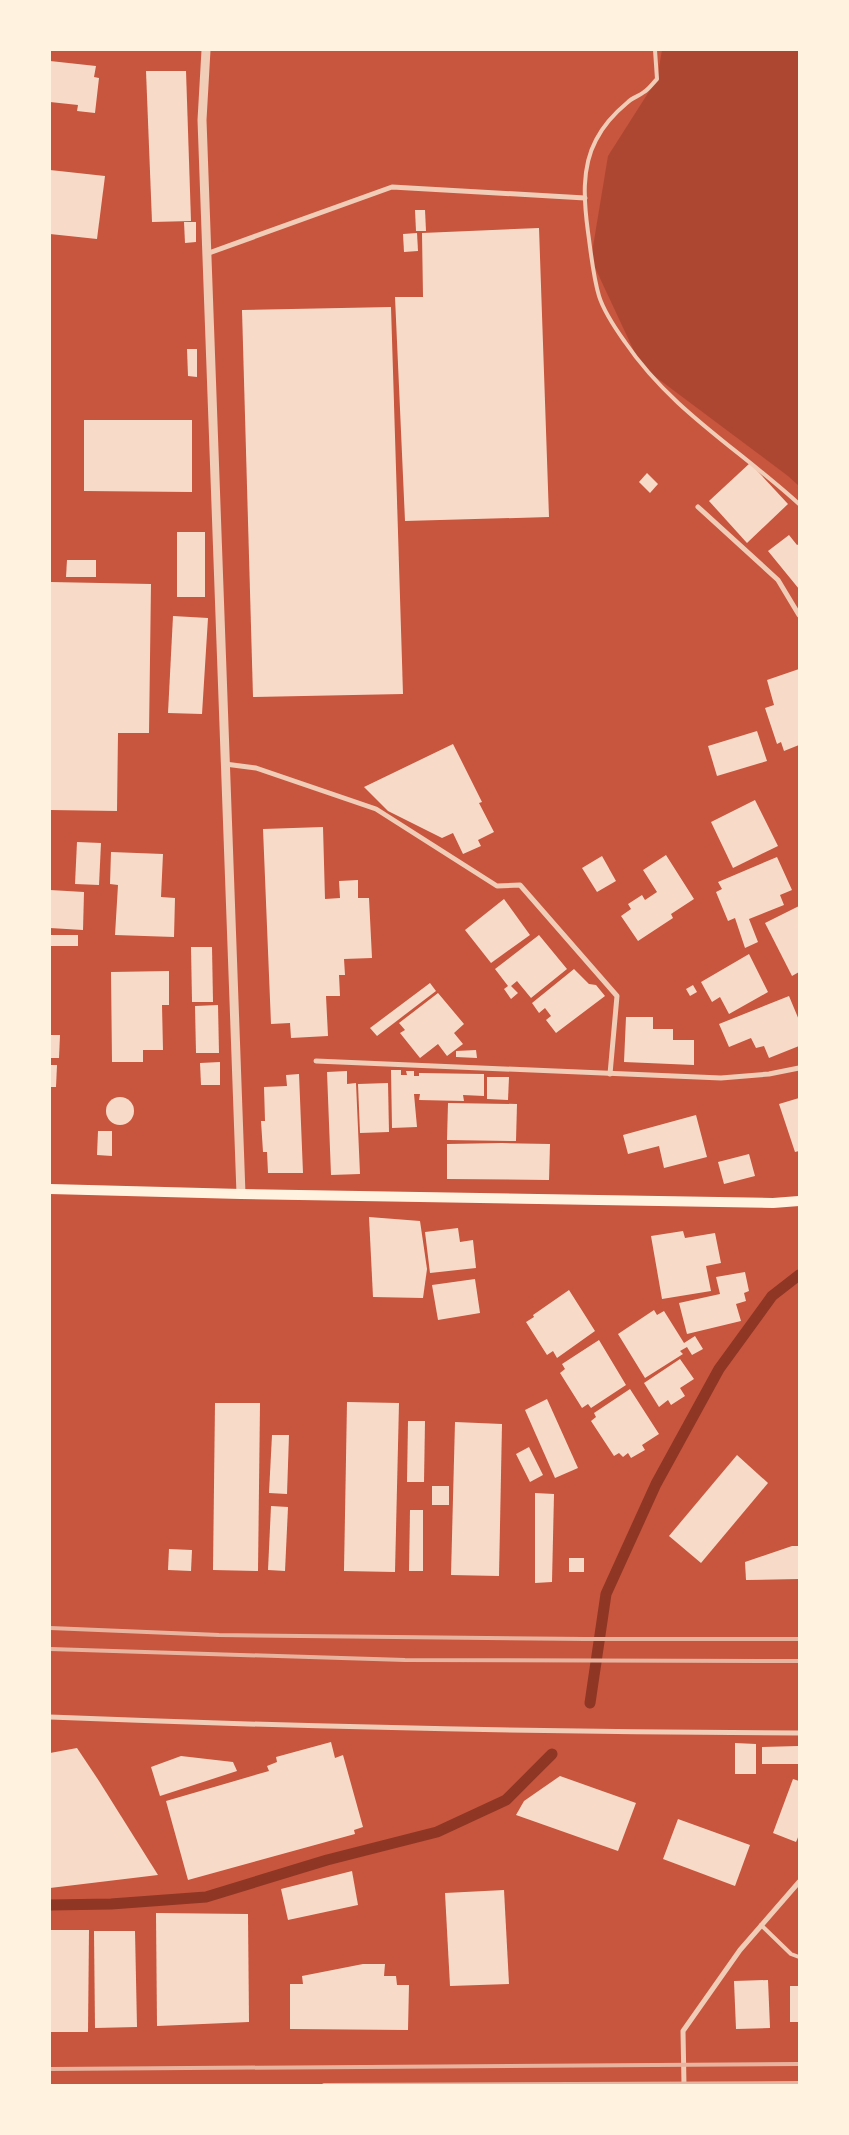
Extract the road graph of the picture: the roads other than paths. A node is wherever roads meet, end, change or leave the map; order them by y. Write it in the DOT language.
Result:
graph roads {
  1 [pos="206,50"];
  2 [pos="655,50"];
  3 [pos="585,198"];
  4 [pos="206,254"];
  5 [pos="799,504"];
  6 [pos="698,507"];
  7 [pos="799,615"];
  8 [pos="224,764"];
  9 [pos="316,1061"];
  10 [pos="799,1068"];
  11 [pos="610,1074"];
  12 [pos="50,1189"];
  13 [pos="241,1194"];
  14 [pos="799,1201"];
  15 [pos="50,1717"];
  16 [pos="799,1734"];
  17 [pos="799,1882"];
  18 [pos="761,1924"];
  19 [pos="799,1957"];
  20 [pos="684,2085"];
  1 -- 4 [label="street"];
  2 -- 3 [label="lane"];
  3 -- 4 [label="street"];
  3 -- 5 [label="lane"];
  4 -- 8 [label="street"];
  6 -- 7 [label="street"];
  8 -- 11 [label="street"];
  8 -- 13 [label="street"];
  9 -- 11 [label="street"];
  10 -- 11 [label="street"];
  12 -- 13 [label="main road"];
  13 -- 14 [label="main road"];
  15 -- 16 [label="street"];
  17 -- 18 [label="street"];
  18 -- 19 [label="lane"];
  18 -- 20 [label="street"];
}
